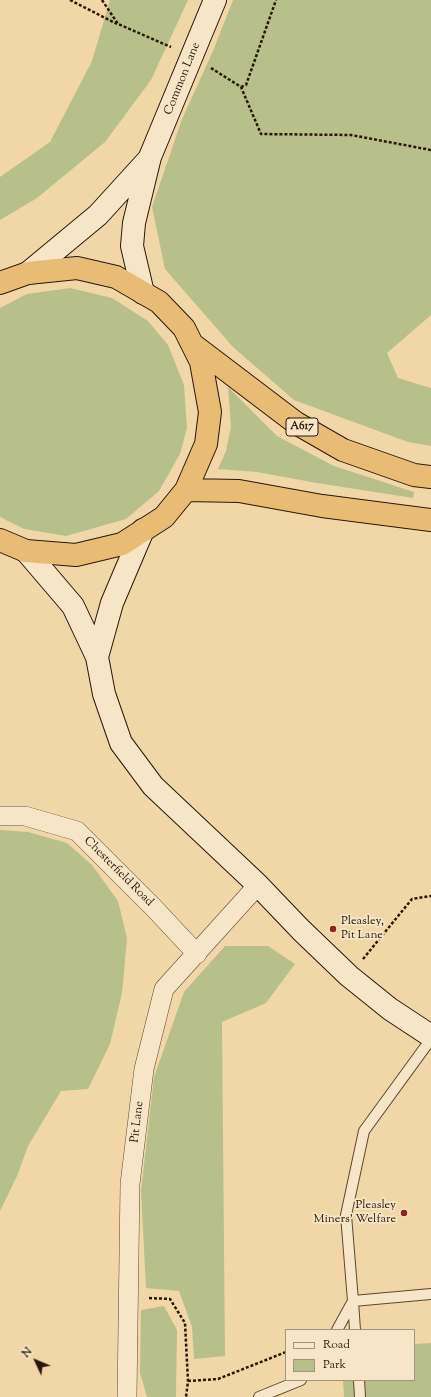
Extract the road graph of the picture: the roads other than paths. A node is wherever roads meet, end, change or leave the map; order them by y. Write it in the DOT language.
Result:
graph roads {
  1 [pos="215,0"];
  2 [pos="150,157"];
  3 [pos="28,272"];
  4 [pos="0,283"];
  5 [pos="143,293"];
  6 [pos="191,343"];
  7 [pos="431,477"];
  8 [pos="186,490"];
  9 [pos="431,520"];
  10 [pos="143,530"];
  11 [pos="0,540"];
  12 [pos="26,551"];
  13 [pos="97,657"];
  14 [pos="0,816"];
  15 [pos="258,885"];
  16 [pos="197,954"];
  17 [pos="431,1038"];
  18 [pos="431,1294"];
  19 [pos="353,1301"];
  20 [pos="338,1329"];
  21 [pos="355,1329"];
  22 [pos="299,1381"];
  23 [pos="358,1381"];
  24 [pos="126,1397"];
  25 [pos="259,1397"];
  26 [pos="360,1397"];
  1 -- 2 [label="street, Common Lane"];
  2 -- 3 [label="street"];
  2 -- 5 [label="street"];
  3 -- 4 [label="highway"];
  3 -- 5 [label="highway"];
  5 -- 6 [label="highway"];
  6 -- 7 [label="highway, A617"];
  6 -- 8 [label="highway"];
  8 -- 9 [label="highway"];
  8 -- 10 [label="highway"];
  10 -- 12 [label="highway"];
  10 -- 13 [label="street"];
  11 -- 12 [label="highway"];
  12 -- 13 [label="street"];
  13 -- 15 [label="street"];
  14 -- 16 [label="street, Chesterfield Road"];
  15 -- 16 [label="street, Pit Lane"];
  15 -- 17 [label="street"];
  16 -- 24 [label="street, Pit Lane"];
  17 -- 19 [label="lane"];
  18 -- 19 [label="lane"];
  19 -- 20 [label="lane"];
  19 -- 21 [label="lane"];
  22 -- 25 [label="lane"];
  23 -- 26 [label="lane"];
}
